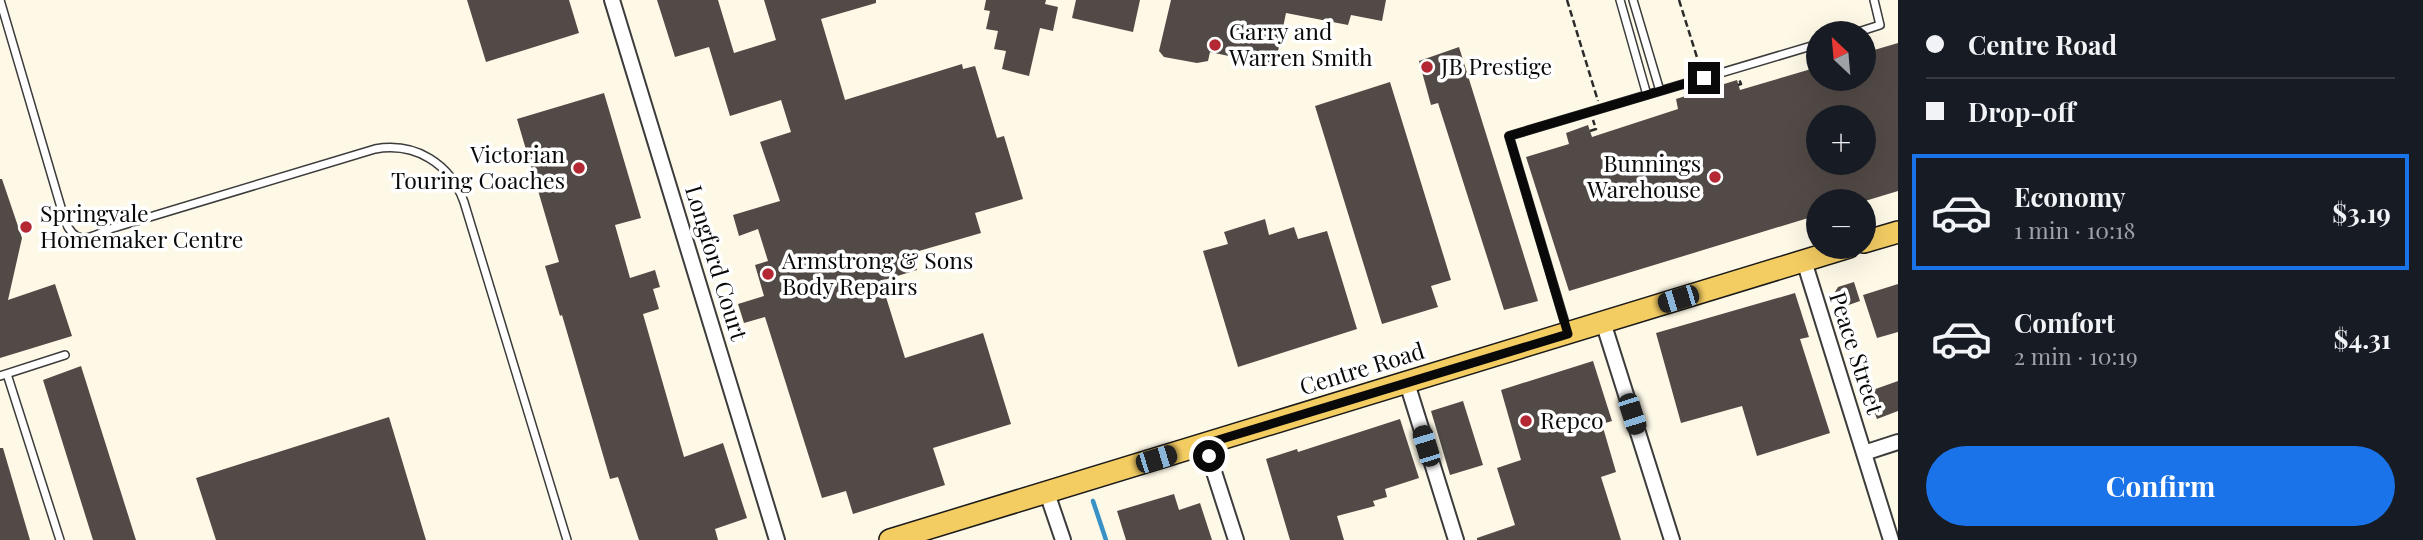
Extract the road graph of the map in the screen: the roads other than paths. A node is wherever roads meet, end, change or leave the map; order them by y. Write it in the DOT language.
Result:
graph roads {
  1 [pos="0,0"];
  2 [pos="612,0"];
  3 [pos="1620,0"];
  4 [pos="1633,0"];
  5 [pos="1874,0"];
  6 [pos="1876,26"];
  7 [pos="1806,48"];
  8 [pos="1661,91"];
  9 [pos="1647,95"];
  10 [pos="1898,232"];
  11 [pos="1876,238"];
  12 [pos="1810,259"];
  13 [pos="1804,261"];
  14 [pos="1603,322"];
  15 [pos="1568,334"];
  16 [pos="65,355"];
  17 [pos="4,374"];
  18 [pos="1407,383"];
  19 [pos="1898,442"];
  20 [pos="1205,444"];
  21 [pos="1864,453"];
  22 [pos="1047,492"];
  23 [pos="60,540"];
  24 [pos="567,540"];
  25 [pos="777,540"];
  26 [pos="890,540"];
  27 [pos="1063,540"];
  28 [pos="1236,540"];
  29 [pos="1456,540"];
  30 [pos="1672,540"];
  31 [pos="1891,540"];
  1 -- 24 [label="lane"];
  2 -- 25 [label="street, Longford Court"];
  3 -- 9 [label="lane"];
  4 -- 8 [label="lane"];
  5 -- 6 [label="lane"];
  7 -- 8 [label="lane"];
  8 -- 9 [label="lane"];
  9 -- 15 [label="lane"];
  10 -- 11 [label="main road"];
  12 -- 13 [label="main road, Centre Road"];
  13 -- 14 [label="main road, Centre Road"];
  13 -- 21 [label="street, Peace Street"];
  14 -- 15 [label="main road, Centre Road"];
  14 -- 30 [label="street"];
  15 -- 18 [label="main road, Centre Road"];
  16 -- 17 [label="lane"];
  17 -- 23 [label="lane"];
  18 -- 20 [label="main road, Centre Road"];
  18 -- 29 [label="street"];
  19 -- 21 [label="street"];
  20 -- 22 [label="main road, Centre Road"];
  20 -- 28 [label="street"];
  21 -- 31 [label="street, Peace Street"];
  22 -- 26 [label="main road, Centre Road"];
  22 -- 27 [label="street"];
}
